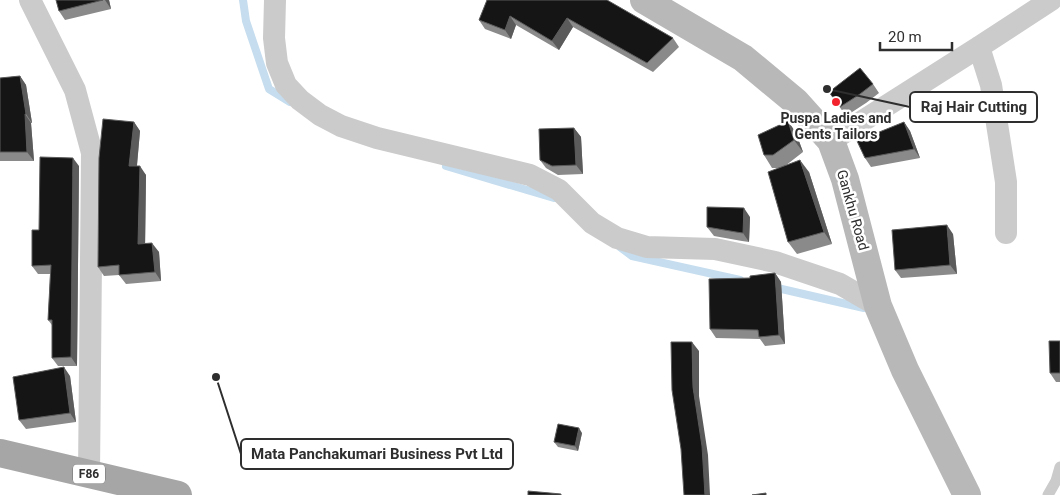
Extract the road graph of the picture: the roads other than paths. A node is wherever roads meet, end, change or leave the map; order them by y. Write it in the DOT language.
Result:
graph roads {
  1 [pos="30,0"];
  2 [pos="275,0"];
  3 [pos="644,0"];
  4 [pos="1051,0"];
  5 [pos="979,47"];
  6 [pos="831,141"];
  7 [pos="1006,232"];
  8 [pos="878,306"];
  9 [pos="0,453"];
  10 [pos="1060,466"];
  11 [pos="88,474"];
  12 [pos="178,495"];
  13 [pos="967,495"];
  14 [pos="1048,495"];
  1 -- 11 [label="street"];
  2 -- 8 [label="street"];
  3 -- 6 [label="main road, Gankhu Road"];
  4 -- 5 [label="street"];
  5 -- 6 [label="street"];
  5 -- 7 [label="street"];
  6 -- 8 [label="main road, Gankhu Road"];
  8 -- 13 [label="main road, Gankhu Road"];
  9 -- 11 [label="main road, F86"];
  10 -- 14 [label="lane"];
  11 -- 12 [label="main road, F86"];
}
